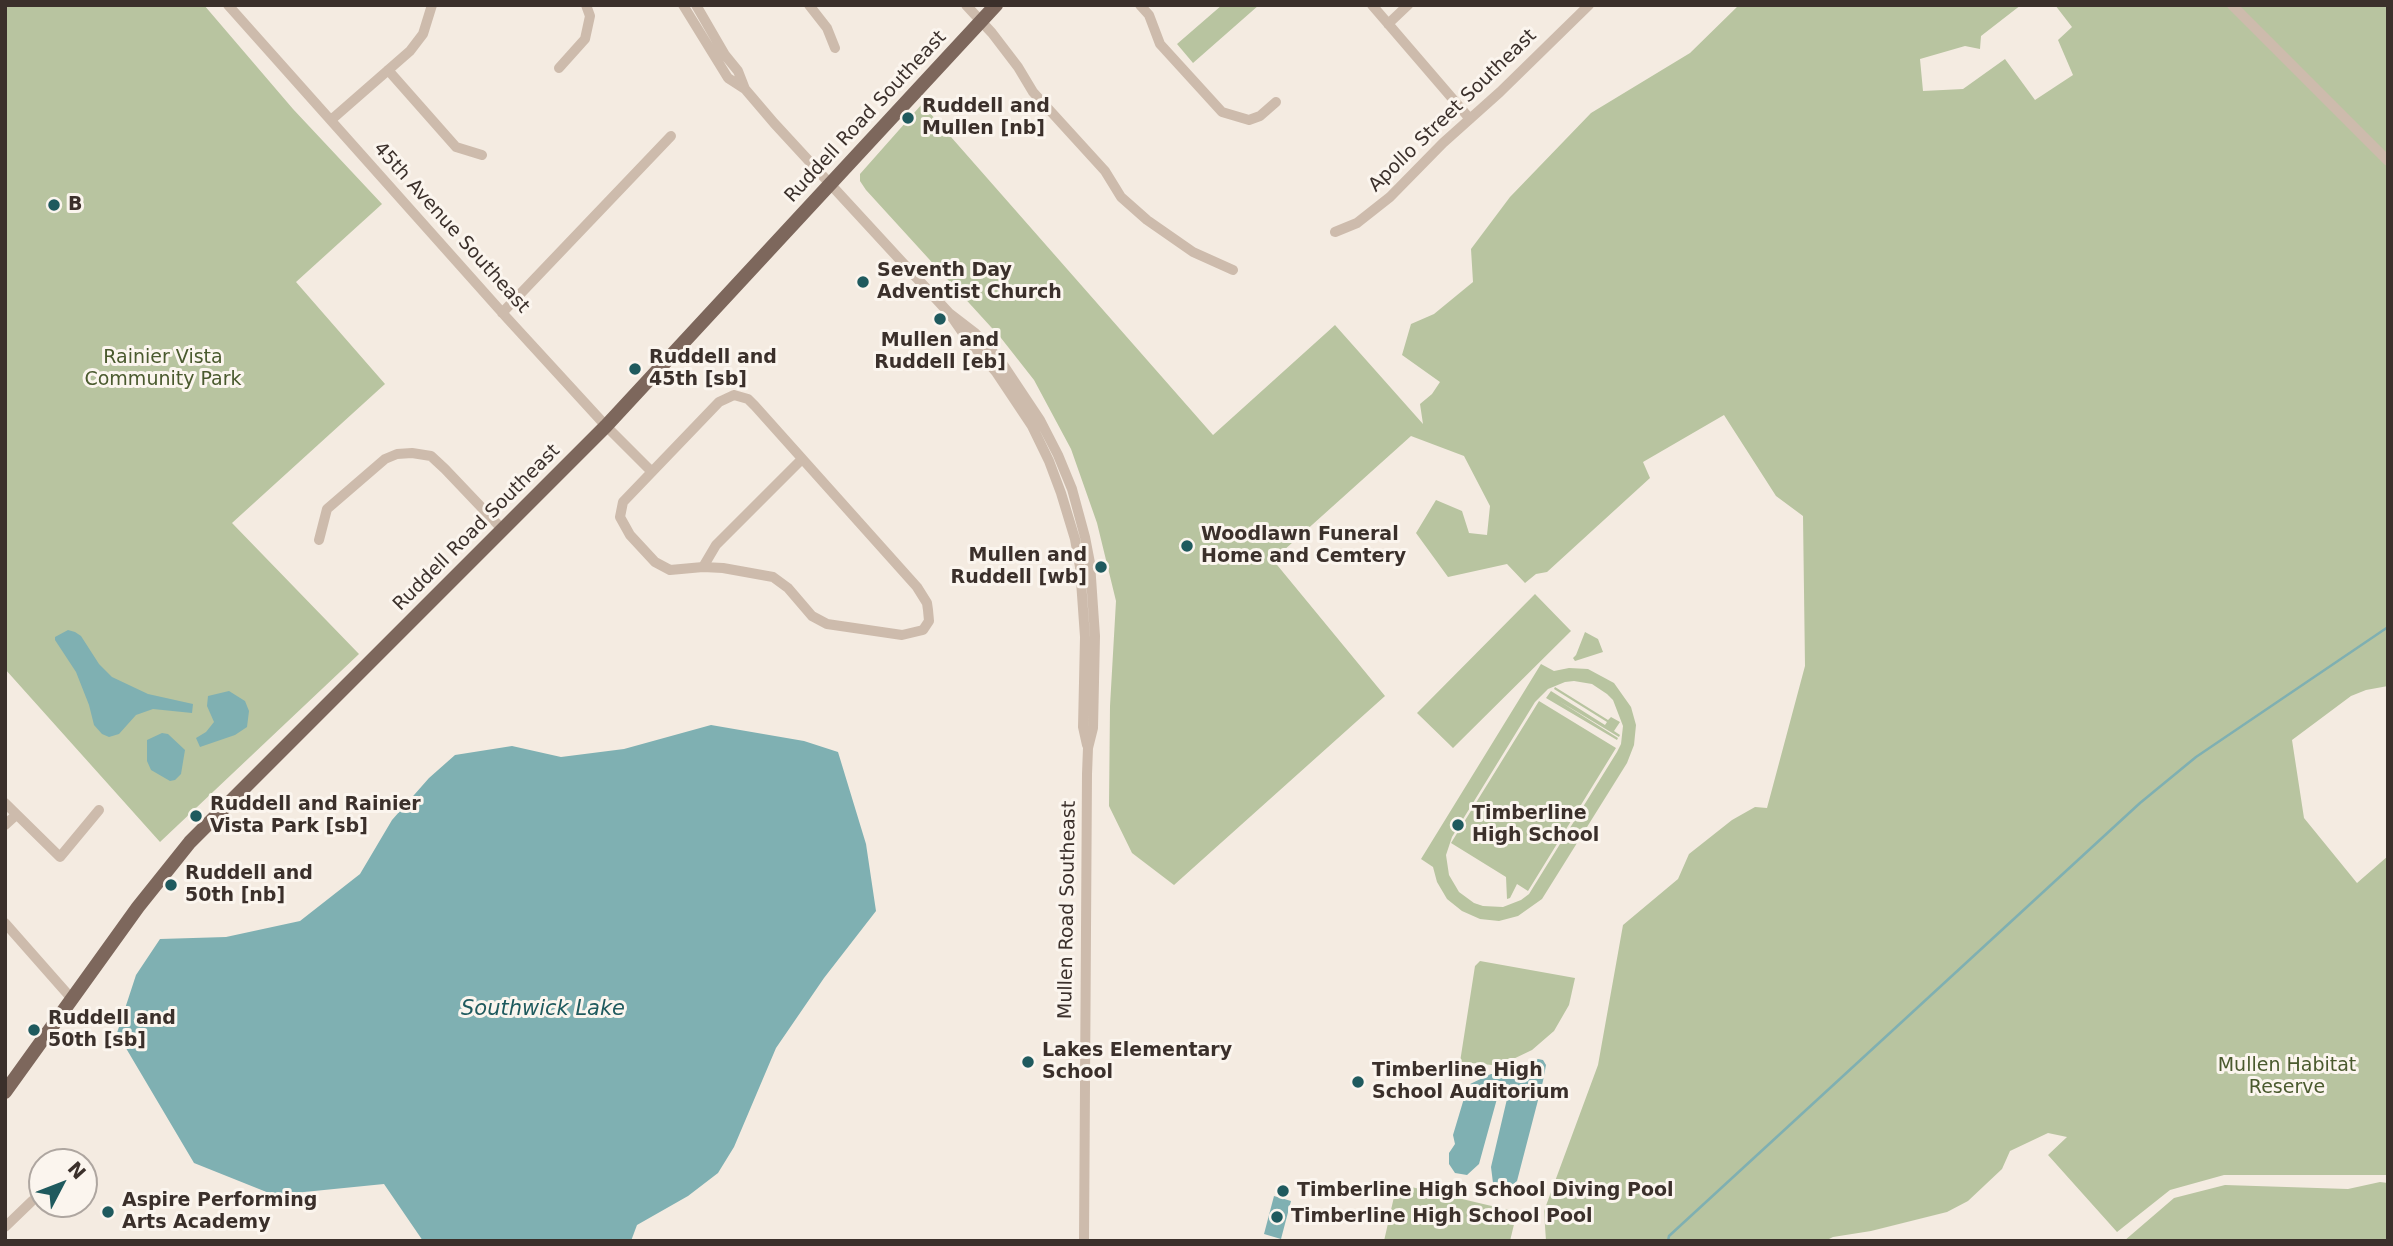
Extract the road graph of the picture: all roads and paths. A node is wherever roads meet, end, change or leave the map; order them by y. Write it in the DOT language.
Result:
graph roads {
  1 [pos="228,5"];
  2 [pos="432,5"];
  3 [pos="586,5"];
  4 [pos="683,5"];
  5 [pos="696,5"];
  6 [pos="809,5"];
  7 [pos="966,5"];
  8 [pos="996,5"];
  9 [pos="1142,5"];
  10 [pos="1373,5"];
  11 [pos="1408,5"];
  12 [pos="1590,5"];
  13 [pos="2232,5"];
  14 [pos="981,21"];
  15 [pos="1388,24"];
  16 [pos="835,48"];
  17 [pos="559,68"];
  18 [pos="388,70"];
  19 [pos="745,89"];
  20 [pos="1276,102"];
  21 [pos="1470,119"];
  22 [pos="331,120"];
  23 [pos="671,136"];
  24 [pos="482,155"];
  25 [pos="2388,162"];
  26 [pos="831,183"];
  27 [pos="1335,232"];
  28 [pos="1233,270"];
  29 [pos="502,313"];
  30 [pos="606,426"];
  31 [pos="802,459"];
  32 [pos="652,471"];
  33 [pos="503,530"];
  34 [pos="320,540"];
  35 [pos="703,567"];
  36 [pos="5,803"];
  37 [pos="99,810"];
  38 [pos="16,815"];
  39 [pos="5,825"];
  40 [pos="5,923"];
  41 [pos="72,999"];
  42 [pos="5,1092"];
  43 [pos="28,1205"];
  44 [pos="5,1227"];
  45 [pos="1084,1241"];
  1 -- 22 [label="street, 45th Avenue Southeast"];
  2 -- 18 [label="street"];
  3 -- 17 [label="street"];
  4 -- 19 [label="street, Mullen Road Southeast"];
  5 -- 19 [label="street, Mullen Road Southeast"];
  6 -- 16 [label="street"];
  7 -- 14 [label="street"];
  8 -- 14 [label="main road, Ruddell Road Southeast"];
  9 -- 20 [label="street"];
  10 -- 15 [label="street"];
  11 -- 15 [label="street"];
  12 -- 21 [label="street, Apollo Street Southeast"];
  13 -- 25 [label="street"];
  14 -- 26 [label="main road, Ruddell Road Southeast"];
  14 -- 28 [label="street"];
  15 -- 21 [label="street"];
  18 -- 22 [label="street"];
  18 -- 24 [label="street"];
  19 -- 26 [label="street, Mullen Road Southeast"];
  21 -- 27 [label="street, Apollo Street Southeast"];
  22 -- 29 [label="street, 45th Avenue Southeast"];
  23 -- 29 [label="street"];
  26 -- 30 [label="main road, Ruddell Road Southeast"];
  26 -- 45 [label="street, Mullen Road Southeast"];
  29 -- 30 [label="street, 45th Avenue Southeast"];
  30 -- 32 [label="street, 45th Avenue Southeast"];
  30 -- 33 [label="main road, Ruddell Road Southeast"];
  31 -- 32 [label="street"];
  31 -- 35 [label="street"];
  31 -- 35 [label="street"];
  32 -- 35 [label="street"];
  33 -- 34 [label="street"];
  33 -- 41 [label="main road, Ruddell Road Southeast"];
  36 -- 38 [label="street"];
  37 -- 38 [label="street"];
  38 -- 39 [label="street"];
  40 -- 41 [label="street"];
  41 -- 42 [label="main road, Ruddell Road Southeast"];
  43 -- 44 [label="street"];
}
